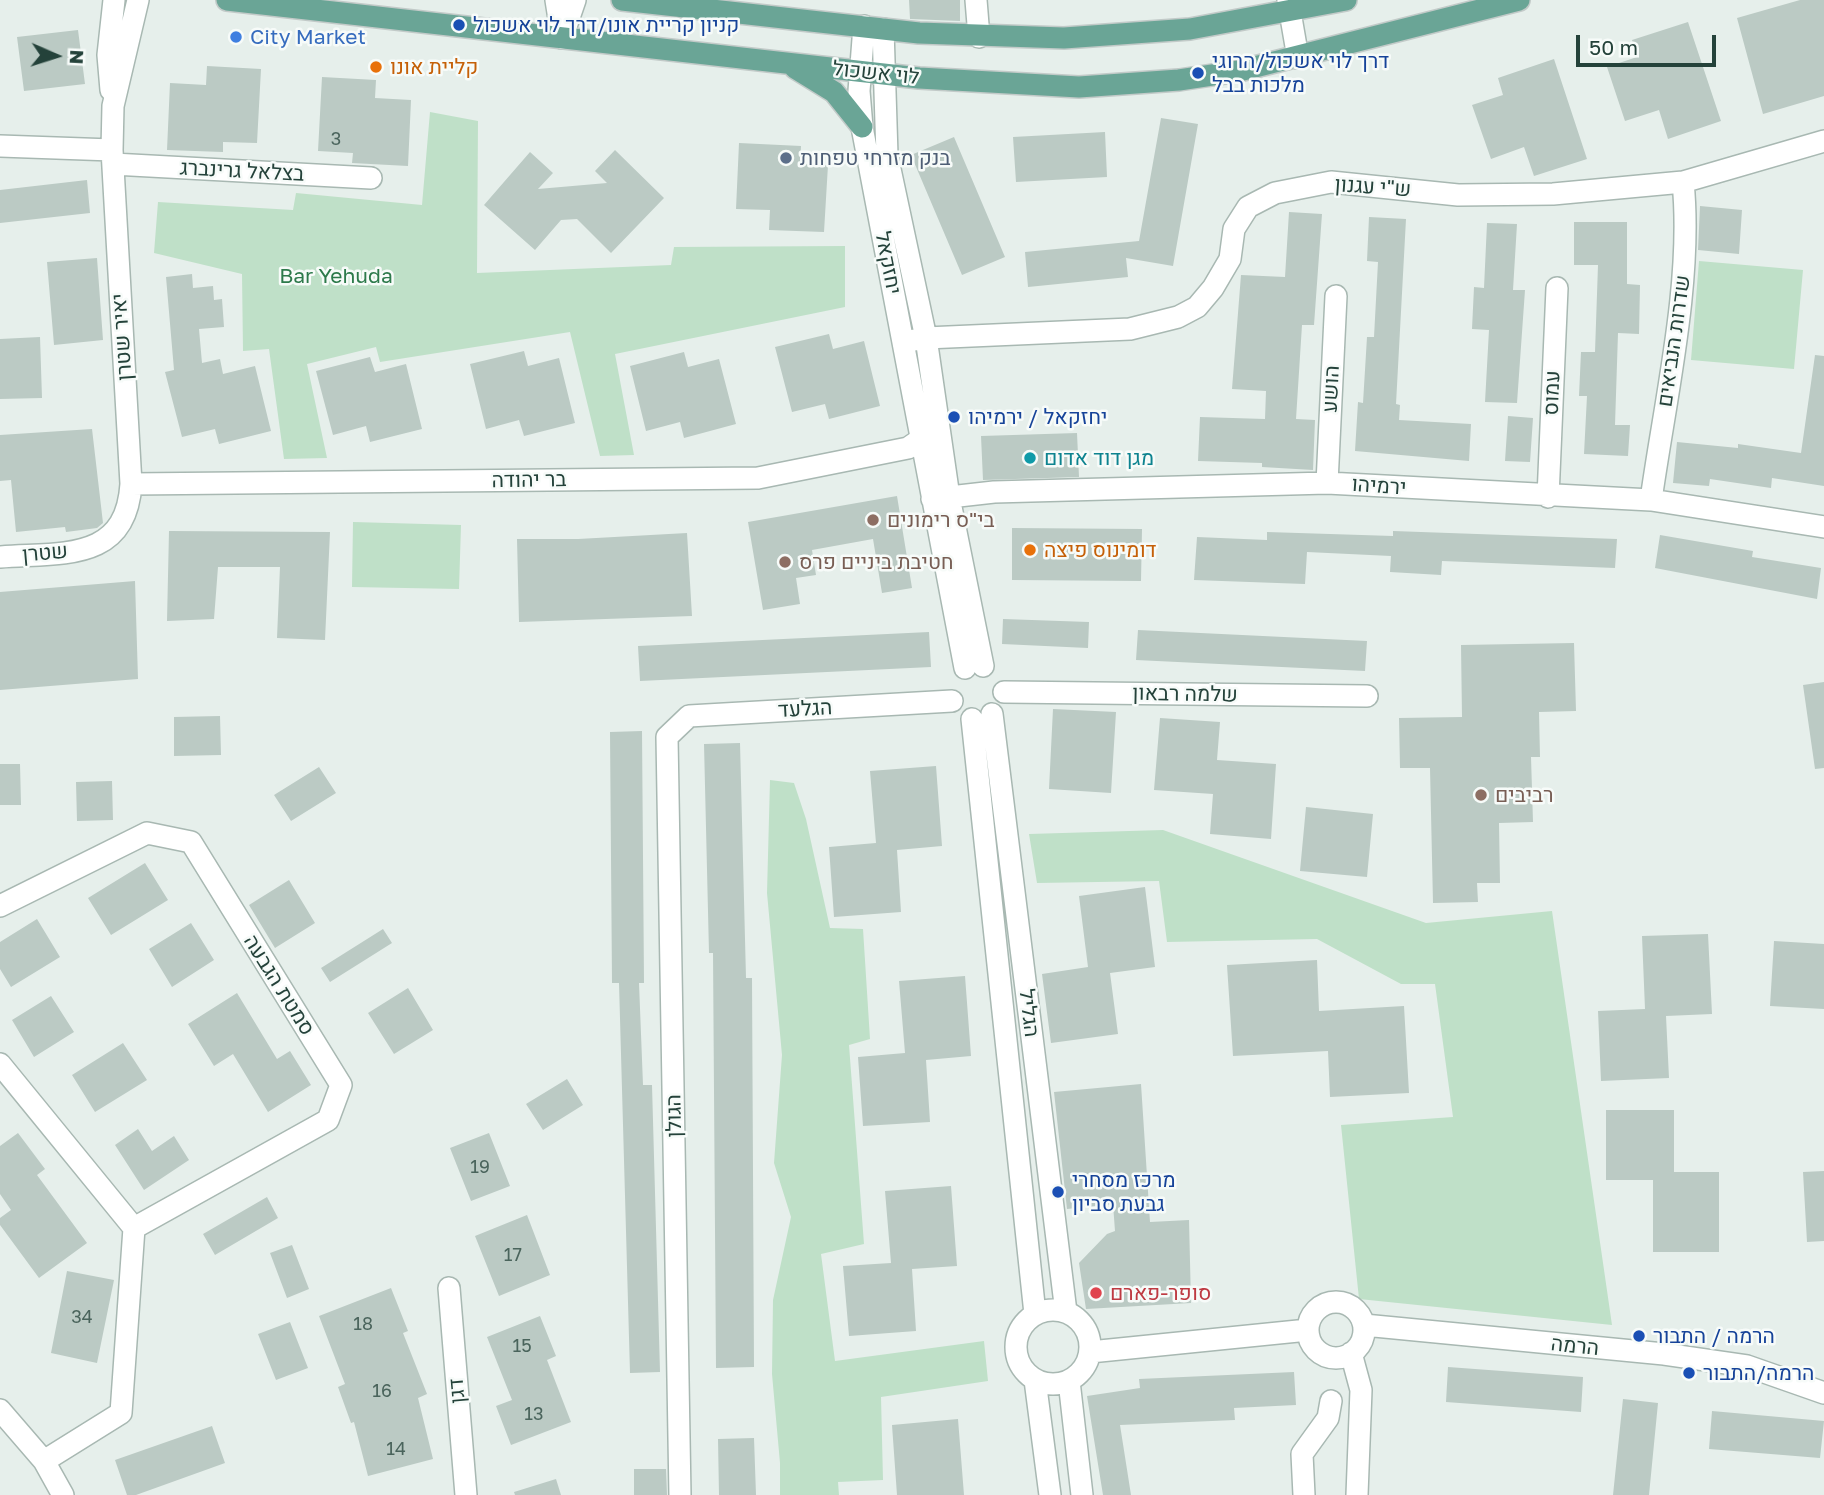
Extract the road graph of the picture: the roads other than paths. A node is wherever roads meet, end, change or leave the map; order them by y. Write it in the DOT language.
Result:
graph roads {
  1 [pos="114,0"];
  2 [pos="138,0"];
  3 [pos="227,0"];
  4 [pos="556,0"];
  5 [pos="575,0"];
  6 [pos="622,0"];
  7 [pos="976,0"];
  8 [pos="1346,0"];
  9 [pos="1519,0"];
  10 [pos="643,1"];
  11 [pos="1289,6"];
  12 [pos="873,27"];
  13 [pos="979,37"];
  14 [pos="562,38"];
  15 [pos="1298,58"];
  16 [pos="784,62"];
  17 [pos="860,71"];
  18 [pos="885,73"];
  19 [pos="113,106"];
  20 [pos="862,127"];
  21 [pos="1824,141"];
  22 [pos="0,146"];
  23 [pos="112,157"];
  24 [pos="371,178"];
  25 [pos="1683,181"];
  26 [pos="1557,288"];
  27 [pos="1336,296"];
  28 [pos="926,338"];
  29 [pos="903,341"];
  30 [pos="921,439"];
  31 [pos="1327,483"];
  32 [pos="131,484"];
  33 [pos="1548,497"];
  34 [pos="941,498"];
  35 [pos="1651,500"];
  36 [pos="1824,527"];
  37 [pos="90,549"];
  38 [pos="0,557"];
  39 [pos="974,667"];
  40 [pos="1004,692"];
  41 [pos="1367,696"];
  42 [pos="952,701"];
  43 [pos="982,716"];
  44 [pos="667,737"];
  45 [pos="0,906"];
  46 [pos="0,1064"];
  47 [pos="134,1228"];
  48 [pos="449,1288"];
  49 [pos="1066,1312"];
  50 [pos="1035,1314"];
  51 [pos="1364,1325"];
  52 [pos="1308,1329"];
  53 [pos="1090,1352"];
  54 [pos="1351,1353"];
  55 [pos="1035,1380"];
  56 [pos="1069,1381"];
  57 [pos="1824,1393"];
  58 [pos="1331,1401"];
  59 [pos="0,1410"];
  60 [pos="44,1461"];
  61 [pos="63,1495"];
  62 [pos="466,1495"];
  63 [pos="680,1495"];
  64 [pos="1050,1495"];
  65 [pos="1082,1495"];
  66 [pos="1304,1495"];
  67 [pos="1357,1495"];
  1 -- 19 [label="street, יאיר שטרן"];
  2 -- 19 [label="street, יאיר שטרן"];
  3 -- 14 [label="main road, לוי אשכול"];
  4 -- 14 [label="street"];
  5 -- 14 [label="street"];
  6 -- 10 [label="main road, לוי אשכול"];
  7 -- 13 [label="street"];
  8 -- 11 [label="main road, לוי אשכול"];
  9 -- 15 [label="main road, לוי אשכול"];
  10 -- 12 [label="main road, לוי אשכול"];
  11 -- 13 [label="main road, לוי אשכול"];
  11 -- 15 [label="street"];
  12 -- 13 [label="main road, לוי אשכול"];
  12 -- 17 [label="street, יחזקאל"];
  12 -- 18 [label="street, יחזקאל"];
  14 -- 16 [label="main road, לוי אשכול"];
  15 -- 18 [label="main road, לוי אשכול"];
  16 -- 17 [label="main road, לוי אשכול"];
  16 -- 20 [label="main road"];
  17 -- 18 [label="main road, לוי אשכול"];
  17 -- 20 [label="street, יחזקאל"];
  18 -- 28 [label="street, יחזקאל"];
  19 -- 23 [label="street, יאיר שטרן"];
  20 -- 29 [label="street, יחזקאל"];
  21 -- 25 [label="street, ש\"י עגנון"];
  22 -- 23 [label="street, בצלאל גרינברג"];
  23 -- 24 [label="street, בצלאל גרינברג"];
  23 -- 32 [label="street, יאיר שטרן"];
  25 -- 28 [label="street, ש\"י עגנון"];
  25 -- 35 [label="street, שדרות הנביאים"];
  26 -- 33 [label="street, עמוס"];
  27 -- 31 [label="street, הושע"];
  28 -- 29 [label="street, ש\"י עגנון"];
  28 -- 34 [label="street, יחזקאל"];
  29 -- 30 [label="street, יחזקאל"];
  30 -- 32 [label="street, בר יהודה"];
  30 -- 34 [label="street, יחזקאל"];
  31 -- 33 [label="street, ירמיהו"];
  31 -- 34 [label="street, ירמיהו"];
  32 -- 37 [label="street, יאיר שטרן"];
  33 -- 35 [label="street, ירמיהו"];
  34 -- 39 [label="street"];
  35 -- 36 [label="street, ירמיהו"];
  37 -- 38 [label="street, שטרן"];
  39 -- 40 [label="street"];
  39 -- 42 [label="street"];
  40 -- 41 [label="street, שלמה רבאון"];
  40 -- 43 [label="street"];
  42 -- 43 [label="street"];
  42 -- 44 [label="street, הגלעד"];
  43 -- 49 [label="street, הגליל"];
  43 -- 50 [label="street, הגליל"];
  44 -- 63 [label="street, הגולן"];
  45 -- 47 [label="street, סמטת הגבעה"];
  46 -- 47 [label="street"];
  47 -- 60 [label="street"];
  48 -- 62 [label="street, דגן"];
  49 -- 50 [label="street"];
  49 -- 53 [label="street"];
  50 -- 55 [label="street"];
  51 -- 52 [label="street"];
  51 -- 54 [label="street"];
  51 -- 57 [label="street, הרמה"];
  52 -- 53 [label="street"];
  52 -- 54 [label="street"];
  53 -- 56 [label="street"];
  54 -- 67 [label="street"];
  55 -- 56 [label="street"];
  55 -- 64 [label="street"];
  56 -- 65 [label="street"];
  58 -- 66 [label="street"];
  59 -- 60 [label="street"];
  60 -- 61 [label="street"];
}
